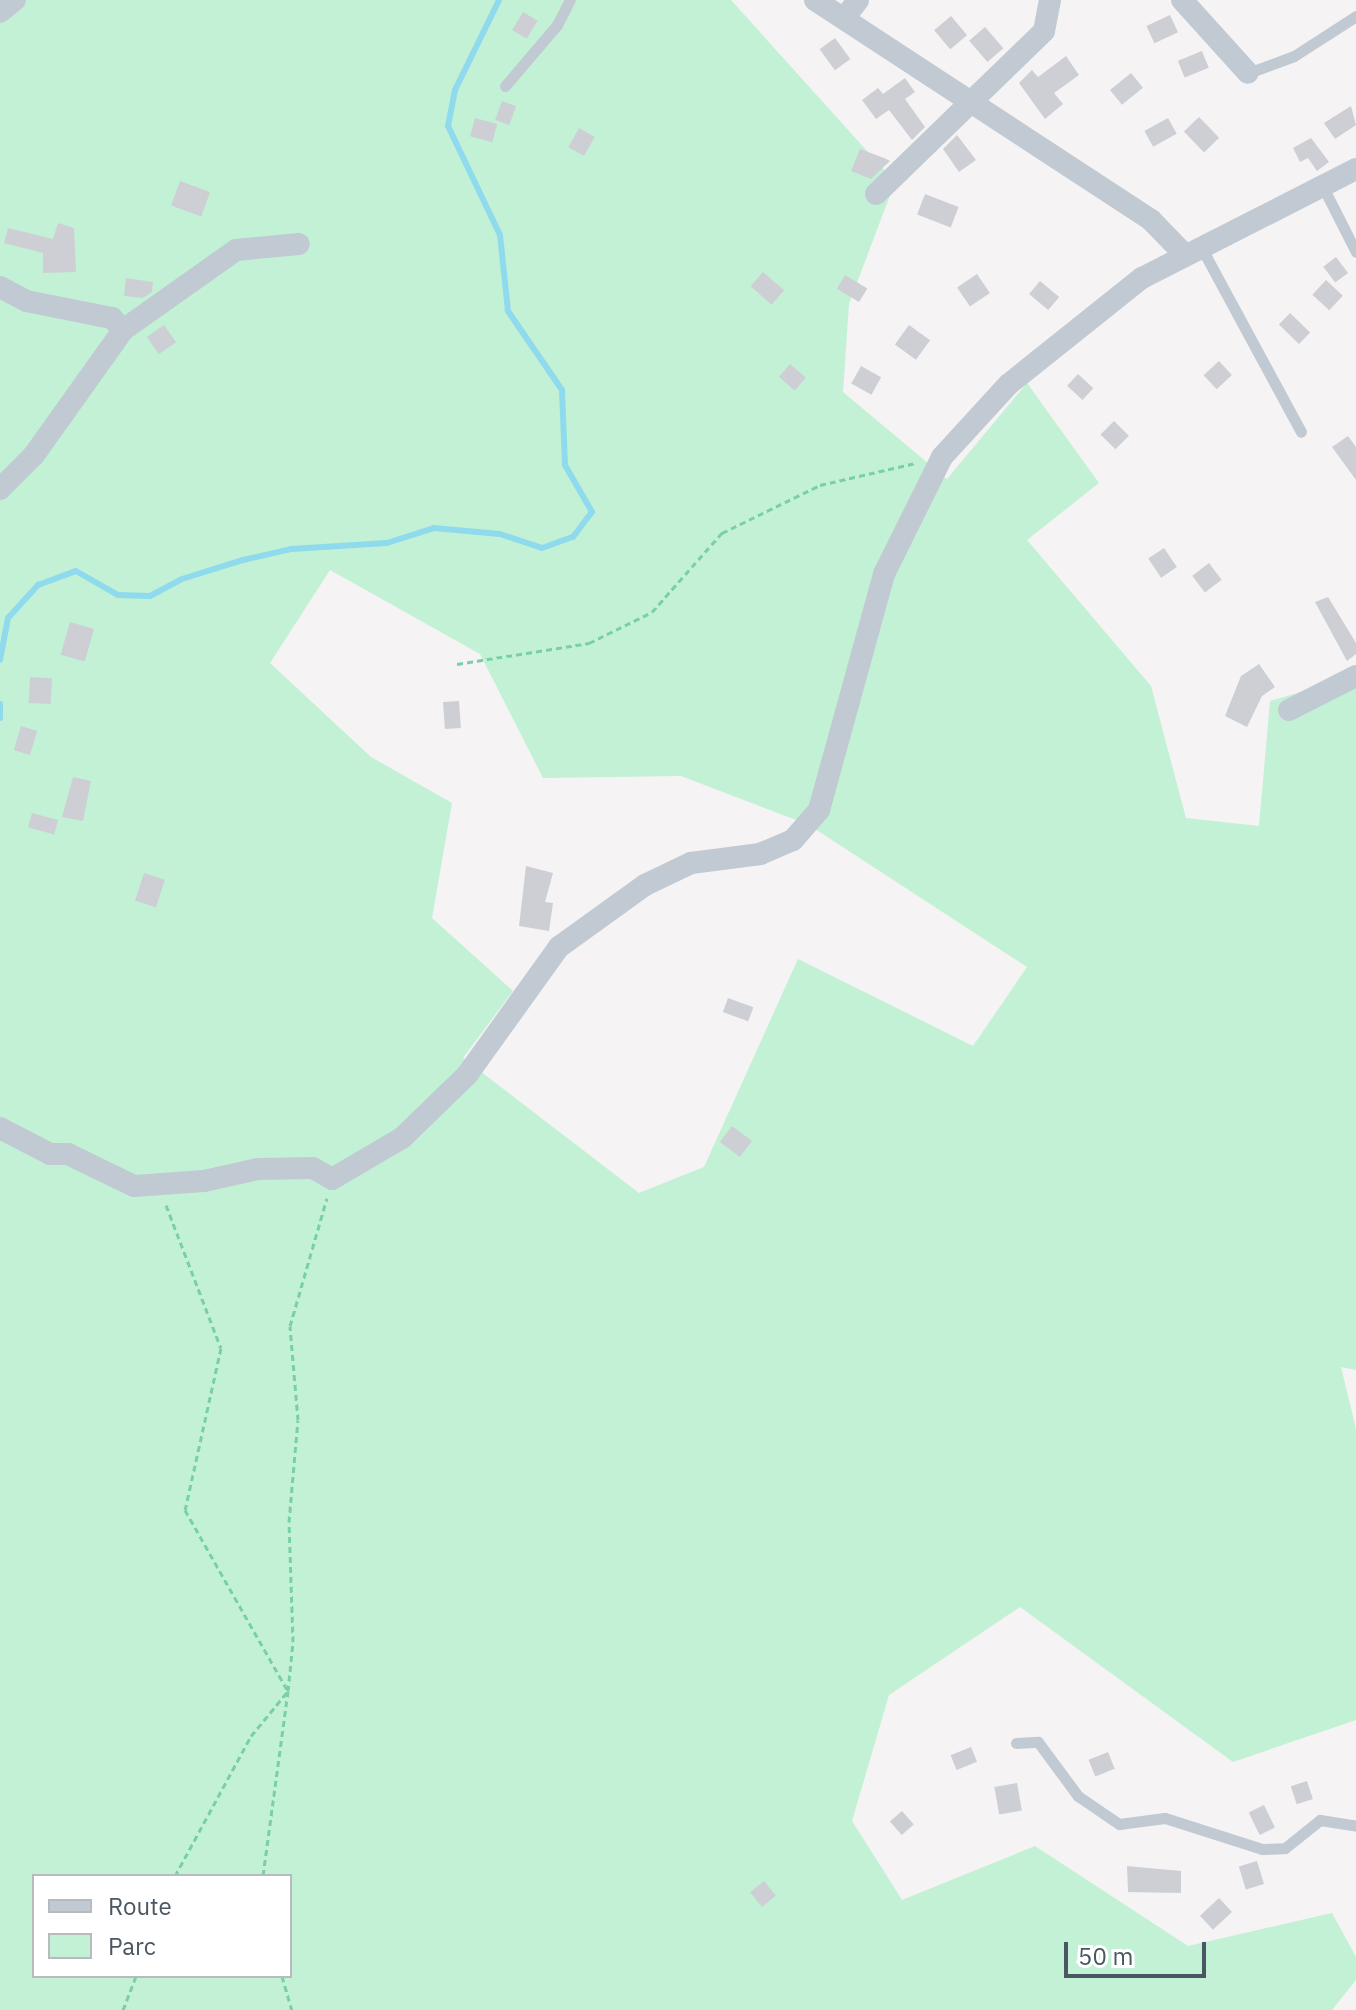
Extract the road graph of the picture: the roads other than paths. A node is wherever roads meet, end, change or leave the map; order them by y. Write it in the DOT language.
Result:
graph roads {
  1 [pos="15,0"];
  2 [pos="570,0"];
  3 [pos="815,0"];
  4 [pos="1050,0"];
  5 [pos="1182,0"];
  6 [pos="852,8"];
  7 [pos="0,12"];
  8 [pos="1356,16"];
  9 [pos="1248,73"];
  10 [pos="505,86"];
  11 [pos="970,101"];
  12 [pos="1356,169"];
  13 [pos="1321,185"];
  14 [pos="876,194"];
  15 [pos="299,244"];
  16 [pos="1193,251"];
  17 [pos="1356,252"];
  18 [pos="0,287"];
  19 [pos="123,330"];
  20 [pos="1301,432"];
  21 [pos="0,489"];
  22 [pos="1356,676"];
  23 [pos="1289,710"];
  24 [pos="0,1128"];
  25 [pos="1016,1743"];
  26 [pos="1356,1826"];
  1 -- 7 [label="street"];
  2 -- 10 [label="lane"];
  3 -- 6 [label="street"];
  4 -- 11 [label="street"];
  5 -- 9 [label="street"];
  6 -- 11 [label="street"];
  8 -- 9 [label="lane"];
  11 -- 14 [label="street"];
  11 -- 16 [label="street"];
  12 -- 13 [label="street"];
  13 -- 16 [label="street"];
  13 -- 17 [label="lane"];
  15 -- 19 [label="street"];
  16 -- 20 [label="lane"];
  16 -- 24 [label="street"];
  18 -- 19 [label="street"];
  19 -- 21 [label="street"];
  22 -- 23 [label="street"];
  25 -- 26 [label="lane"];
}
